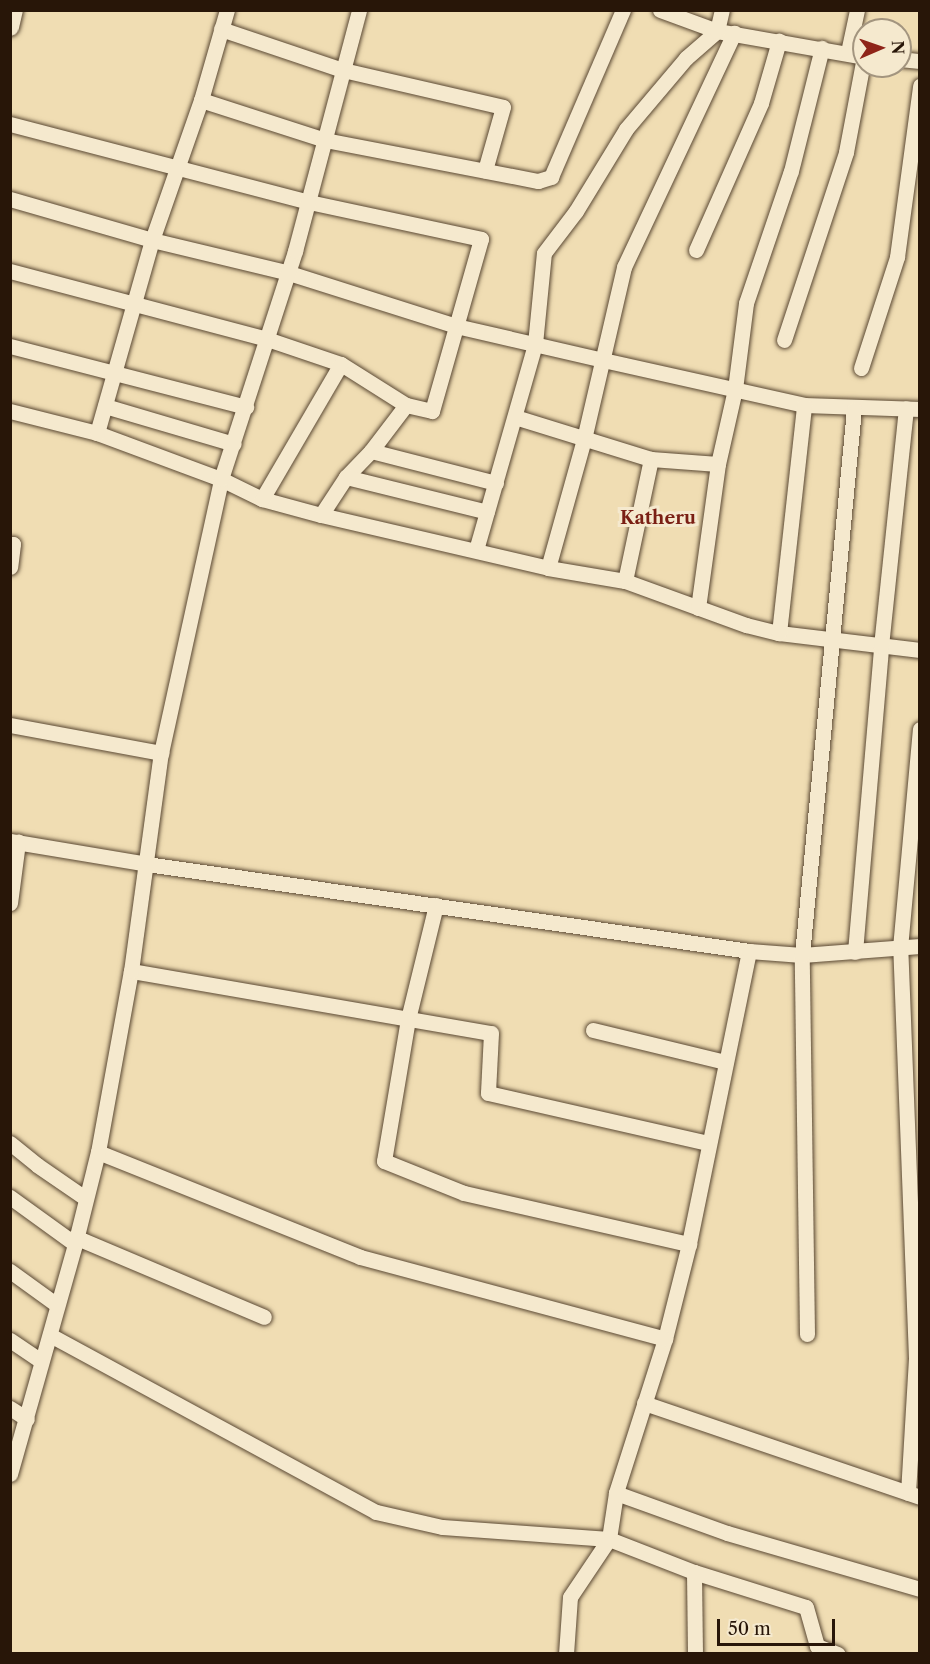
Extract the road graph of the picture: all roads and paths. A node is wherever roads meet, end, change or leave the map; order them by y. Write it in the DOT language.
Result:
graph roads {
  1 [pos="14,10"];
  2 [pos="227,10"];
  3 [pos="359,10"];
  4 [pos="622,10"];
  5 [pos="660,10"];
  6 [pos="722,10"];
  7 [pos="857,10"];
  8 [pos="10,27"];
  9 [pos="221,29"];
  10 [pos="717,31"];
  11 [pos="734,33"];
  12 [pos="779,41"];
  13 [pos="822,48"];
  14 [pos="848,52"];
  15 [pos="852,53"];
  16 [pos="343,70"];
  17 [pos="860,78"];
  18 [pos="920,86"];
  19 [pos="201,100"];
  20 [pos="10,124"];
  21 [pos="325,140"];
  22 [pos="177,167"];
  23 [pos="485,171"];
  24 [pos="10,199"];
  25 [pos="309,202"];
  26 [pos="152,240"];
  27 [pos="696,250"];
  28 [pos="10,271"];
  29 [pos="289,273"];
  30 [pos="134,306"];
  31 [pos="456,326"];
  32 [pos="267,339"];
  33 [pos="784,340"];
  34 [pos="535,344"];
  35 [pos="10,346"];
  36 [pos="603,360"];
  37 [pos="340,364"];
  38 [pos="861,368"];
  39 [pos="114,374"];
  40 [pos="735,388"];
  41 [pos="406,405"];
  42 [pos="804,405"];
  43 [pos="105,406"];
  44 [pos="246,407"];
  45 [pos="854,409"];
  46 [pos="913,409"];
  47 [pos="10,411"];
  48 [pos="515,417"];
  49 [pos="98,433"];
  50 [pos="584,438"];
  51 [pos="234,444"];
  52 [pos="371,451"];
  53 [pos="651,459"];
  54 [pos="718,464"];
  55 [pos="346,477"];
  56 [pos="221,479"];
  57 [pos="496,483"];
  58 [pos="262,499"];
  59 [pos="487,512"];
  60 [pos="321,515"];
  61 [pos="10,544"];
  62 [pos="476,550"];
  63 [pos="10,567"];
  64 [pos="548,568"];
  65 [pos="625,581"];
  66 [pos="698,608"];
  67 [pos="780,633"];
  68 [pos="833,640"];
  69 [pos="881,646"];
  70 [pos="920,651"];
  71 [pos="10,725"];
  72 [pos="920,729"];
  73 [pos="161,753"];
  74 [pos="14,842"];
  75 [pos="147,864"];
  76 [pos="10,903"];
  77 [pos="436,905"];
  78 [pos="920,946"];
  79 [pos="900,948"];
  80 [pos="749,951"];
  81 [pos="855,952"];
  82 [pos="802,955"];
  83 [pos="131,971"];
  84 [pos="408,1019"];
  85 [pos="593,1030"];
  86 [pos="725,1062"];
  87 [pos="10,1143"];
  88 [pos="708,1143"];
  89 [pos="98,1152"];
  90 [pos="10,1197"];
  91 [pos="85,1198"];
  92 [pos="915,1204"];
  93 [pos="75,1241"];
  94 [pos="689,1244"];
  95 [pos="10,1271"];
  96 [pos="57,1305"];
  97 [pos="264,1317"];
  98 [pos="807,1334"];
  99 [pos="50,1335"];
  100 [pos="665,1339"];
  101 [pos="10,1340"];
  102 [pos="41,1361"];
  103 [pos="644,1403"];
  104 [pos="10,1408"];
  105 [pos="27,1419"];
  106 [pos="10,1474"];
  107 [pos="616,1493"];
  108 [pos="914,1495"];
  109 [pos="609,1539"];
  110 [pos="694,1572"];
  111 [pos="920,1589"];
  112 [pos="566,1653"];
  113 [pos="695,1653"];
  114 [pos="838,1653"];
  1 -- 8 [label="street"];
  2 -- 9 [label="street"];
  3 -- 16 [label="street"];
  4 -- 23 [label="street"];
  5 -- 10 [label="street"];
  6 -- 10 [label="street"];
  7 -- 14 [label="street"];
  9 -- 16 [label="street"];
  9 -- 19 [label="street"];
  10 -- 11 [label="street"];
  10 -- 34 [label="street"];
  11 -- 12 [label="street"];
  11 -- 36 [label="street"];
  12 -- 13 [label="street"];
  12 -- 27 [label="street"];
  13 -- 14 [label="street"];
  13 -- 40 [label="street"];
  14 -- 15 [label="street"];
  16 -- 21 [label="street"];
  16 -- 23 [label="street"];
  17 -- 33 [label="street"];
  18 -- 38 [label="street"];
  19 -- 21 [label="street"];
  19 -- 22 [label="street"];
  20 -- 22 [label="street"];
  21 -- 23 [label="street"];
  21 -- 25 [label="street"];
  22 -- 25 [label="street"];
  22 -- 26 [label="street"];
  24 -- 26 [label="street"];
  25 -- 29 [label="street"];
  25 -- 31 [label="street"];
  26 -- 29 [label="street"];
  26 -- 30 [label="street"];
  28 -- 30 [label="street"];
  29 -- 31 [label="street"];
  29 -- 32 [label="street"];
  30 -- 32 [label="street"];
  30 -- 39 [label="street"];
  31 -- 34 [label="street"];
  31 -- 41 [label="street"];
  32 -- 37 [label="street"];
  32 -- 44 [label="street"];
  34 -- 36 [label="street"];
  34 -- 48 [label="street"];
  35 -- 39 [label="street"];
  36 -- 40 [label="street"];
  36 -- 50 [label="street"];
  37 -- 41 [label="street"];
  37 -- 58 [label="street"];
  39 -- 43 [label="street"];
  39 -- 44 [label="street"];
  40 -- 42 [label="street"];
  40 -- 54 [label="street"];
  41 -- 52 [label="street"];
  42 -- 45 [label="street"];
  42 -- 67 [label="street"];
  43 -- 49 [label="street"];
  43 -- 51 [label="street"];
  44 -- 51 [label="street"];
  45 -- 46 [label="street"];
  45 -- 68 [label="street"];
  46 -- 69 [label="street"];
  47 -- 49 [label="street"];
  48 -- 50 [label="street"];
  48 -- 57 [label="street"];
  49 -- 56 [label="street"];
  50 -- 53 [label="street"];
  50 -- 64 [label="street"];
  51 -- 56 [label="street"];
  52 -- 55 [label="street"];
  52 -- 57 [label="street"];
  53 -- 54 [label="street"];
  53 -- 65 [label="street"];
  54 -- 66 [label="street"];
  55 -- 59 [label="street"];
  55 -- 60 [label="street"];
  56 -- 58 [label="street"];
  56 -- 73 [label="street"];
  57 -- 59 [label="street"];
  58 -- 60 [label="street"];
  59 -- 62 [label="street"];
  60 -- 62 [label="street"];
  61 -- 63 [label="street"];
  62 -- 64 [label="street"];
  64 -- 65 [label="street"];
  65 -- 66 [label="street"];
  66 -- 67 [label="street"];
  67 -- 68 [label="street"];
  68 -- 69 [label="street"];
  68 -- 82 [label="street"];
  69 -- 70 [label="street"];
  69 -- 81 [label="street"];
  71 -- 73 [label="street"];
  72 -- 79 [label="street"];
  73 -- 75 [label="street"];
  74 -- 75 [label="street"];
  74 -- 76 [label="street"];
  75 -- 77 [label="street"];
  75 -- 83 [label="street"];
  77 -- 80 [label="street"];
  77 -- 84 [label="street"];
  78 -- 79 [label="street"];
  79 -- 81 [label="street"];
  79 -- 92 [label="street"];
  80 -- 82 [label="street"];
  80 -- 86 [label="street"];
  81 -- 82 [label="street"];
  82 -- 98 [label="street"];
  83 -- 84 [label="street"];
  83 -- 89 [label="street"];
  84 -- 88 [label="street"];
  84 -- 94 [label="street"];
  85 -- 86 [label="street"];
  86 -- 88 [label="street"];
  87 -- 91 [label="street"];
  88 -- 94 [label="street"];
  89 -- 91 [label="street"];
  89 -- 100 [label="street"];
  90 -- 93 [label="street"];
  91 -- 93 [label="street"];
  92 -- 108 [label="street"];
  93 -- 96 [label="street"];
  93 -- 97 [label="street"];
  94 -- 100 [label="street"];
  95 -- 96 [label="street"];
  96 -- 99 [label="street"];
  99 -- 102 [label="street"];
  99 -- 109 [label="street"];
  100 -- 103 [label="street"];
  101 -- 102 [label="street"];
  102 -- 105 [label="street"];
  103 -- 107 [label="street"];
  103 -- 108 [label="street"];
  104 -- 105 [label="street"];
  105 -- 106 [label="street"];
  107 -- 109 [label="street"];
  107 -- 111 [label="street"];
  109 -- 110 [label="street"];
  109 -- 112 [label="street"];
  110 -- 113 [label="street"];
  110 -- 114 [label="street"];
}
